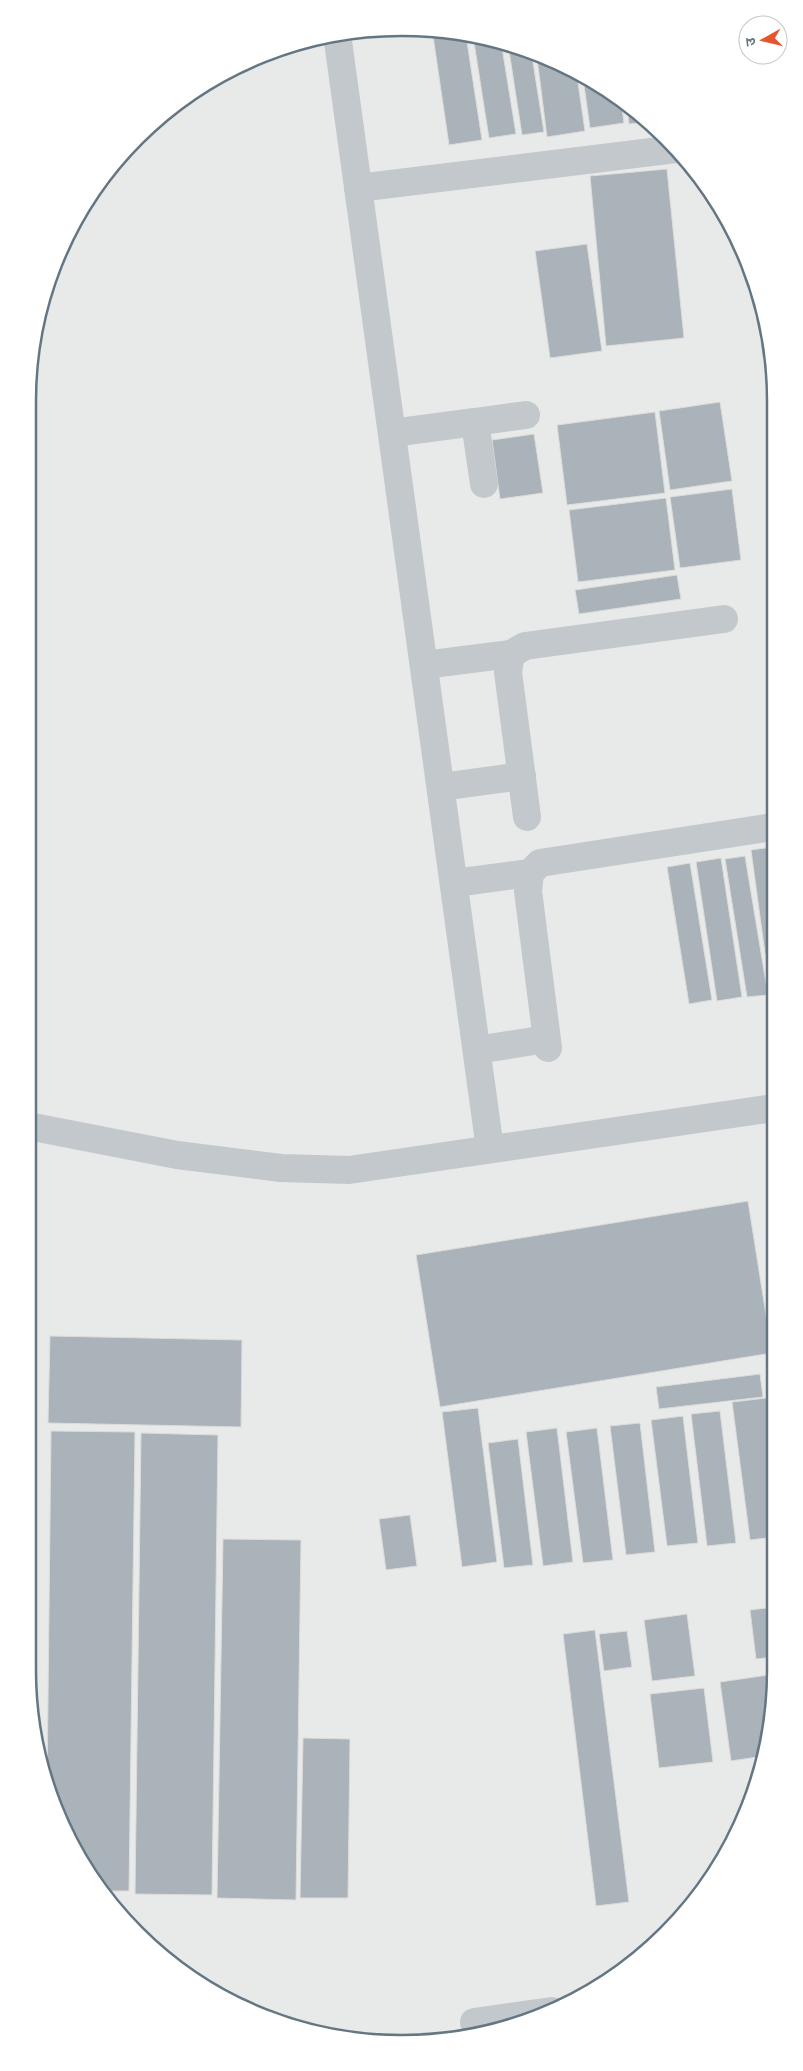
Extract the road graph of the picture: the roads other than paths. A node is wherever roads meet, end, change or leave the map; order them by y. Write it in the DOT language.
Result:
graph roads {
  1 [pos="339,42"];
  2 [pos="666,150"];
  3 [pos="358,188"];
  4 [pos="526,416"];
  5 [pos="475,422"];
  6 [pos="392,433"];
  7 [pos="484,484"];
  8 [pos="724,619"];
  9 [pos="511,654"];
  10 [pos="424,665"];
  11 [pos="522,776"];
  12 [pos="440,787"];
  13 [pos="527,817"];
  14 [pos="767,828"];
  15 [pos="530,873"];
  16 [pos="454,883"];
  17 [pos="477,1050"];
  18 [pos="767,1109"];
  19 [pos="36,1128"];
  20 [pos="490,1149"];
  21 [pos="515,2016"];
  22 [pos="474,2022"];
  1 -- 3 [label="street"];
  2 -- 3 [label="street"];
  3 -- 6 [label="street"];
  4 -- 5 [label="street"];
  5 -- 6 [label="street"];
  5 -- 7 [label="street"];
  6 -- 10 [label="street"];
  8 -- 9 [label="street"];
  9 -- 10 [label="street"];
  9 -- 11 [label="street"];
  10 -- 12 [label="street"];
  11 -- 12 [label="street"];
  11 -- 13 [label="street"];
  12 -- 16 [label="street"];
  14 -- 15 [label="street"];
  15 -- 16 [label="street"];
  15 -- 17 [label="street"];
  16 -- 17 [label="street"];
  17 -- 20 [label="street"];
  18 -- 20 [label="street"];
  19 -- 20 [label="street"];
  21 -- 22 [label="street"];
}
